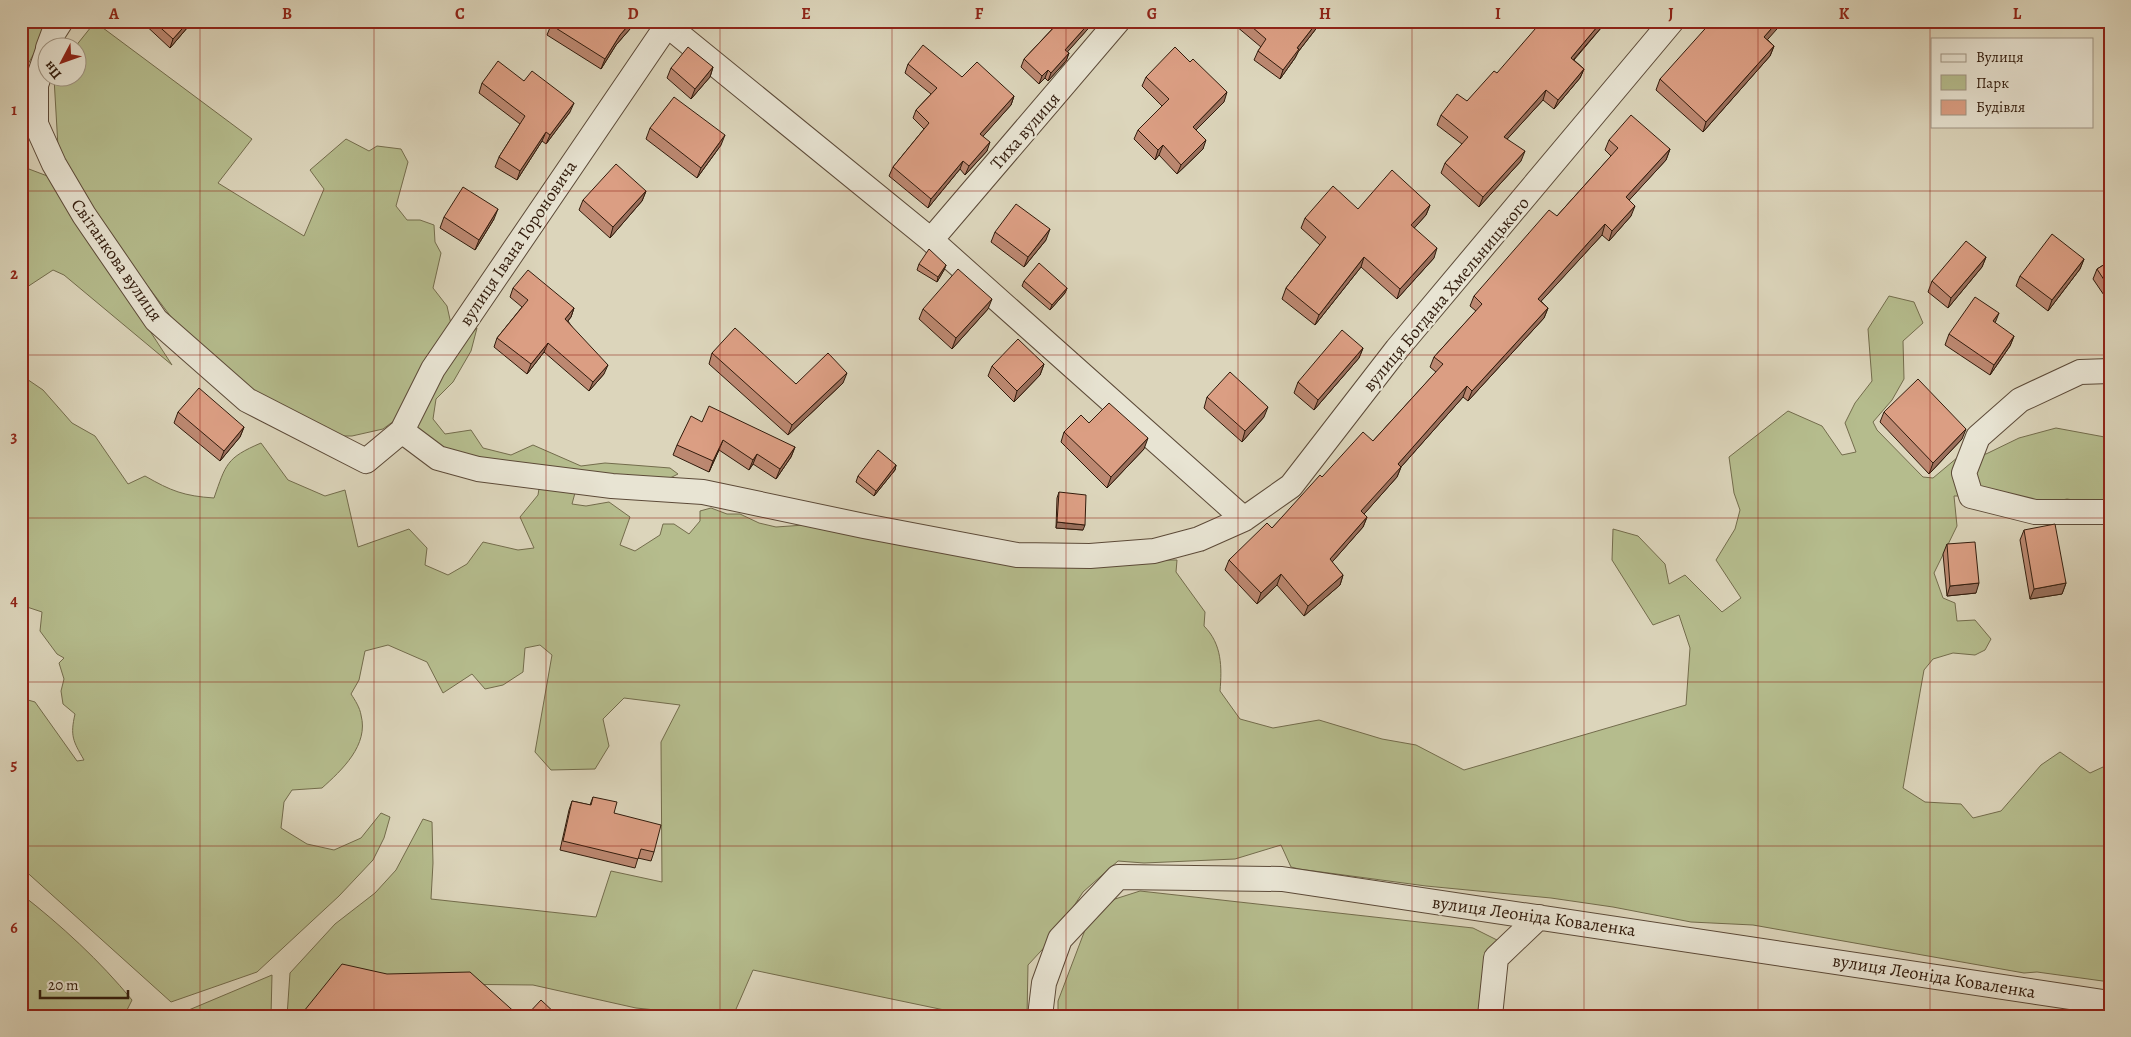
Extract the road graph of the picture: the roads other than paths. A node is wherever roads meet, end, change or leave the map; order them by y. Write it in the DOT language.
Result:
graph roads {
  1 [pos="61,21"];
  2 [pos="1118,21"];
  3 [pos="1672,21"];
  4 [pos="669,23"];
  5 [pos="52,38"];
  6 [pos="38,79"];
  7 [pos="931,240"];
  8 [pos="2110,371"];
  9 [pos="402,431"];
  10 [pos="366,461"];
  11 [pos="2110,512"];
  12 [pos="1244,519"];
  13 [pos="1539,917"];
  14 [pos="2110,1003"];
  15 [pos="1040,1016"];
  16 [pos="1490,1016"];
  1 -- 5 [label="street, Світанкова вулиця"];
  2 -- 7 [label="street, Тиха вулиця"];
  3 -- 12 [label="street, вулиця Богдана Хмельницького"];
  4 -- 7 [label="street"];
  4 -- 9 [label="street, вулиця Івана Гороновича"];
  6 -- 10 [label="street, Світанкова вулиця"];
  7 -- 12 [label="street"];
  8 -- 11 [label="street"];
  9 -- 10 [label="street, вулиця Івана Гороновича"];
  9 -- 12 [label="street, вулиця Богдана Хмельницького"];
  13 -- 14 [label="street, вулиця Леоніда Коваленка"];
  13 -- 15 [label="street, вулиця Леоніда Коваленка"];
  13 -- 16 [label="street"];
}
